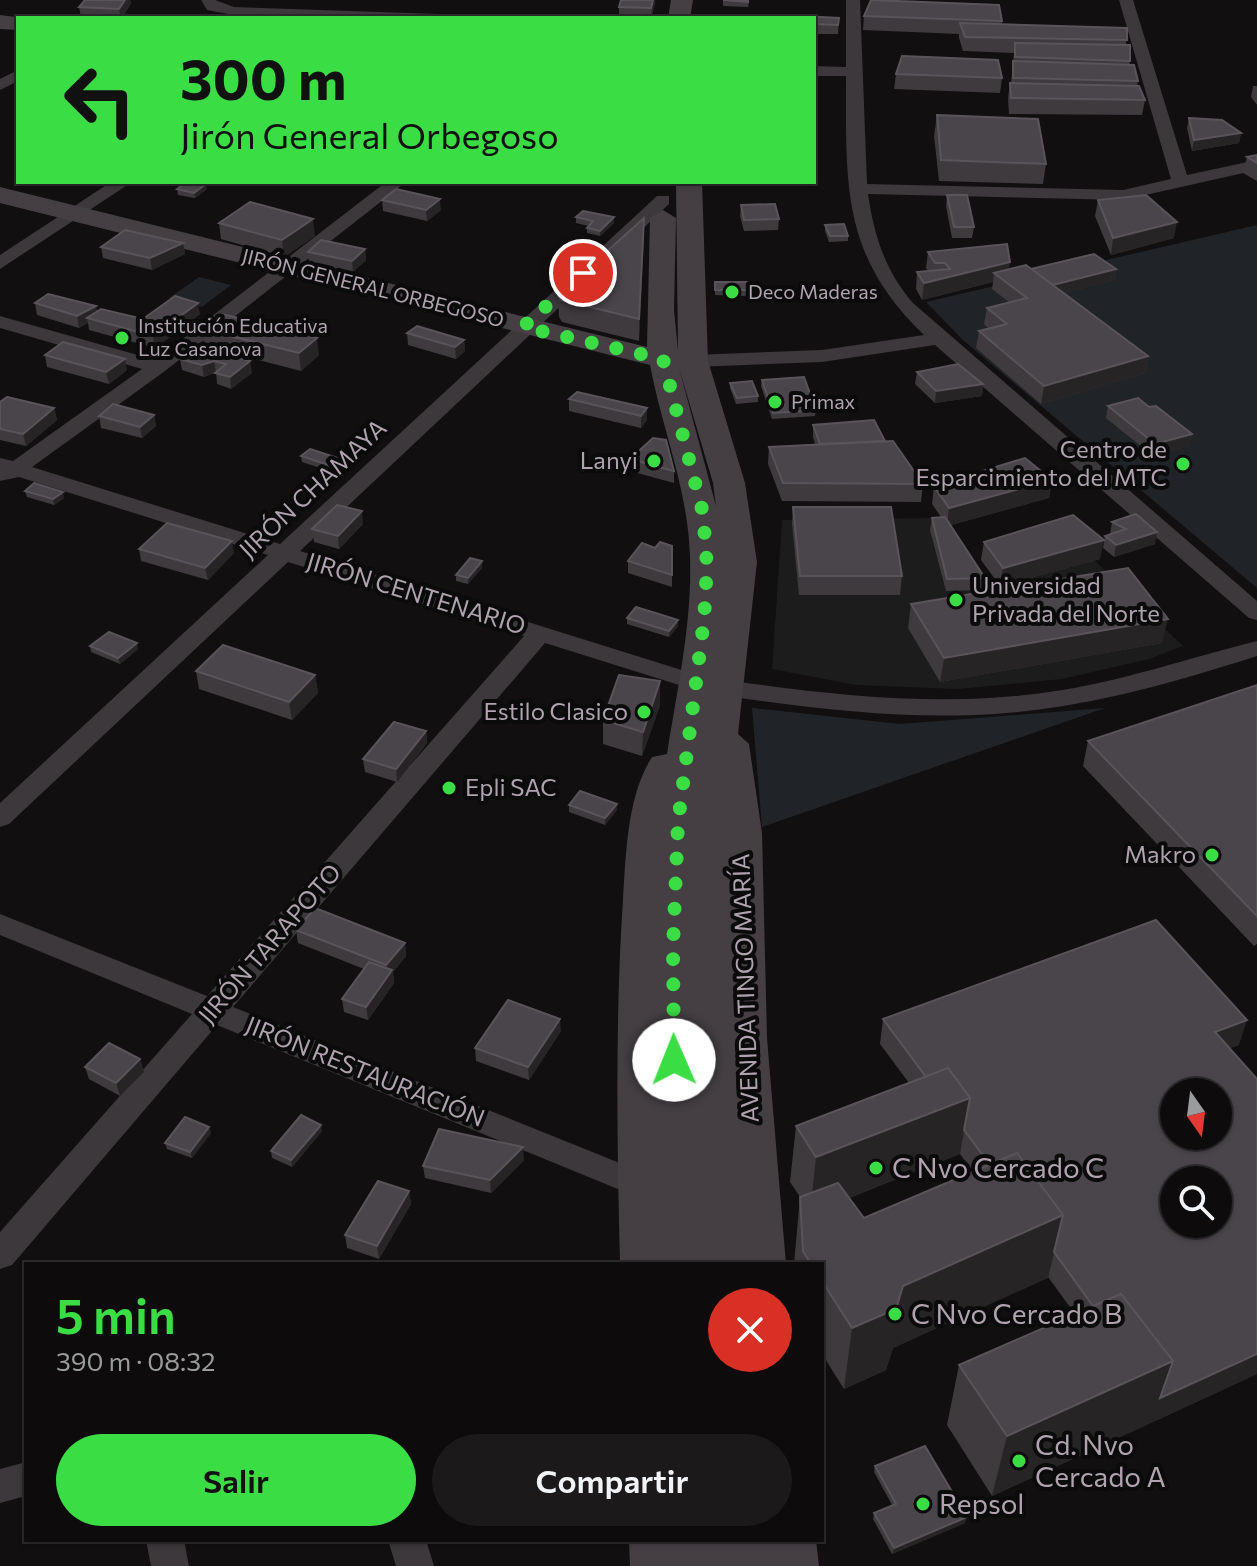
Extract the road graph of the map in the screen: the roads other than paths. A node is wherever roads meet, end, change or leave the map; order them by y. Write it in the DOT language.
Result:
graph roads {
  1 [pos="208,0"];
  2 [pos="853,0"];
  3 [pos="1126,0"];
  4 [pos="446,15"];
  5 [pos="332,16"];
  6 [pos="399,16"];
  7 [pos="816,71"];
  8 [pos="856,72"];
  9 [pos="1257,165"];
  10 [pos="1181,183"];
  11 [pos="120,184"];
  12 [pos="394,184"];
  13 [pos="689,184"];
  14 [pos="859,189"];
  15 [pos="663,191"];
  16 [pos="0,195"];
  17 [pos="75,214"];
  18 [pos="0,263"];
  19 [pos="289,265"];
  20 [pos="0,322"];
  21 [pos="523,327"];
  22 [pos="939,339"];
  23 [pos="678,360"];
  24 [pos="158,367"];
  25 [pos="5,471"];
  26 [pos="284,553"];
  27 [pos="1257,613"];
  28 [pos="540,633"];
  29 [pos="1257,648"];
  30 [pos="708,700"];
  31 [pos="0,818"];
  32 [pos="0,924"];
  33 [pos="212,1010"];
  34 [pos="641,1185"];
  35 [pos="0,1255"];
  36 [pos="644,1262"];
  37 [pos="685,1262"];
  38 [pos="727,1262"];
  39 [pos="762,1262"];
  40 [pos="24,1480"];
  41 [pos="0,1486"];
  42 [pos="165,1542"];
  43 [pos="408,1542"];
  44 [pos="656,1542"];
  45 [pos="704,1542"];
  46 [pos="748,1542"];
  47 [pos="789,1542"];
  48 [pos="170,1566"];
  49 [pos="415,1566"];
  50 [pos="657,1566"];
  51 [pos="706,1566"];
  52 [pos="750,1566"];
  53 [pos="792,1566"];
  1 -- 5 [label="street"];
  2 -- 8 [label="street"];
  3 -- 10 [label="street"];
  4 -- 6 [label="street"];
  7 -- 8 [label="street"];
  8 -- 14 [label="street"];
  9 -- 10 [label="street"];
  10 -- 14 [label="street"];
  11 -- 17 [label="street"];
  12 -- 19 [label="street"];
  13 -- 23 [label="main road, AVENIDA TINGO MARÍA"];
  14 -- 22 [label="street"];
  15 -- 21 [label="street, JIRÓN CHAMAYA"];
  15 -- 23 [label="main road, AVENIDA TINGO MARÍA"];
  16 -- 17 [label="main road, JIRÓN GENERAL ORBEGOSO"];
  17 -- 18 [label="street"];
  17 -- 19 [label="main road, JIRÓN GENERAL ORBEGOSO"];
  19 -- 21 [label="main road, JIRÓN GENERAL ORBEGOSO"];
  19 -- 24 [label="street"];
  20 -- 24 [label="street"];
  21 -- 23 [label="main road, JIRÓN GENERAL ORBEGOSO"];
  21 -- 26 [label="street, JIRÓN CHAMAYA"];
  22 -- 23 [label="street, JIRÓN GENERAL ORBEGOSO"];
  22 -- 27 [label="street"];
  23 -- 30 [label="main road, AVENIDA TINGO MARÍA"];
  24 -- 25 [label="street"];
  25 -- 26 [label="street, JIRÓN CENTENARIO"];
  26 -- 28 [label="street, JIRÓN CENTENARIO"];
  26 -- 31 [label="street, JIRÓN CHAMAYA"];
  28 -- 30 [label="street, JIRÓN CENTENARIO"];
  28 -- 33 [label="street, JIRÓN TARAPOTO"];
  29 -- 30 [label="street, JIRÓN CENTENARIO"];
  30 -- 34 [label="main road, AVENIDA TINGO MARÍA"];
  30 -- 37 [label="main road, AVENIDA TINGO MARÍA"];
  30 -- 38 [label="main road, AVENIDA TINGO MARÍA"];
  30 -- 39 [label="main road, AVENIDA TINGO MARÍA"];
  32 -- 33 [label="street, JIRÓN RESTAURACIÓN"];
  33 -- 34 [label="street, JIRÓN RESTAURACIÓN"];
  33 -- 35 [label="street, JIRÓN TARAPOTO"];
  34 -- 36 [label="main road, AVENIDA TINGO MARÍA"];
  40 -- 41 [label="street"];
  42 -- 48 [label="street"];
  43 -- 49 [label="street"];
  44 -- 50 [label="main road"];
  45 -- 51 [label="main road"];
  46 -- 52 [label="main road"];
  47 -- 53 [label="main road"];
}
